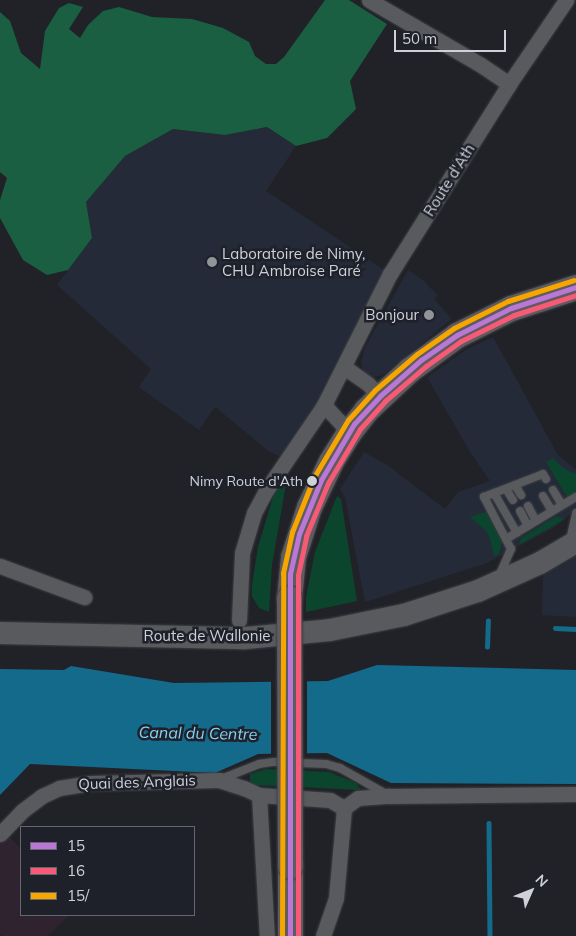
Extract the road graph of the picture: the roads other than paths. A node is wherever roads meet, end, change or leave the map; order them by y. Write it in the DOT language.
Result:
graph roads {
  1 [pos="369,0"];
  2 [pos="566,0"];
  3 [pos="509,84"];
  4 [pos="576,287"];
  5 [pos="344,367"];
  6 [pos="380,396"];
  7 [pos="324,405"];
  8 [pos="349,432"];
  9 [pos="532,478"];
  10 [pos="546,479"];
  11 [pos="515,485"];
  12 [pos="536,486"];
  13 [pos="506,489"];
  14 [pos="553,490"];
  15 [pos="494,493"];
  16 [pos="521,495"];
  17 [pos="543,496"];
  18 [pos="576,497"];
  19 [pos="513,500"];
  20 [pos="562,505"];
  21 [pos="528,506"];
  22 [pos="520,511"];
  23 [pos="552,511"];
  24 [pos="576,513"];
  25 [pos="536,521"];
  26 [pos="528,526"];
  27 [pos="517,533"];
  28 [pos="506,539"];
  29 [pos="572,544"];
  30 [pos="0,566"];
  31 [pos="495,584"];
  32 [pos="84,597"];
  33 [pos="239,620"];
  34 [pos="0,633"];
  35 [pos="219,780"];
  36 [pos="576,794"];
  37 [pos="259,795"];
  38 [pos="389,796"];
  39 [pos="344,808"];
  40 [pos="0,834"];
  41 [pos="267,936"];
  42 [pos="290,936"];
  43 [pos="323,936"];
  1 -- 3 [label="street"];
  2 -- 3 [label="street, Route d'Ath"];
  3 -- 5 [label="street, Route d'Ath"];
  4 -- 6 [label="main road"];
  5 -- 6 [label="street"];
  5 -- 7 [label="street, Route d'Ath"];
  6 -- 8 [label="main road"];
  7 -- 8 [label="street"];
  7 -- 33 [label="street, Route d'Ath"];
  8 -- 42 [label="main road, bridge"];
  9 -- 10 [label="lane"];
  9 -- 11 [label="lane"];
  9 -- 12 [label="lane"];
  11 -- 13 [label="lane"];
  11 -- 16 [label="lane"];
  13 -- 15 [label="lane"];
  13 -- 19 [label="lane"];
  14 -- 20 [label="lane"];
  15 -- 27 [label="lane"];
  15 -- 28 [label="lane"];
  17 -- 23 [label="lane"];
  18 -- 20 [label="lane"];
  20 -- 23 [label="lane"];
  21 -- 25 [label="lane"];
  22 -- 26 [label="lane"];
  23 -- 25 [label="lane"];
  24 -- 29 [label="lane"];
  25 -- 26 [label="lane"];
  26 -- 27 [label="lane"];
  27 -- 28 [label="lane"];
  28 -- 31 [label="lane"];
  29 -- 31 [label="main road, Route de Wallonie"];
  30 -- 32 [label="street"];
  31 -- 34 [label="main road, Route de Wallonie"];
  35 -- 37 [label="street, Quai des Anglais"];
  35 -- 38 [label="lane"];
  35 -- 40 [label="street, Quai des Anglais"];
  36 -- 38 [label="street"];
  37 -- 39 [label="street, Quai des Anglais"];
  37 -- 41 [label="street"];
  38 -- 39 [label="street"];
  39 -- 43 [label="street"];
}
